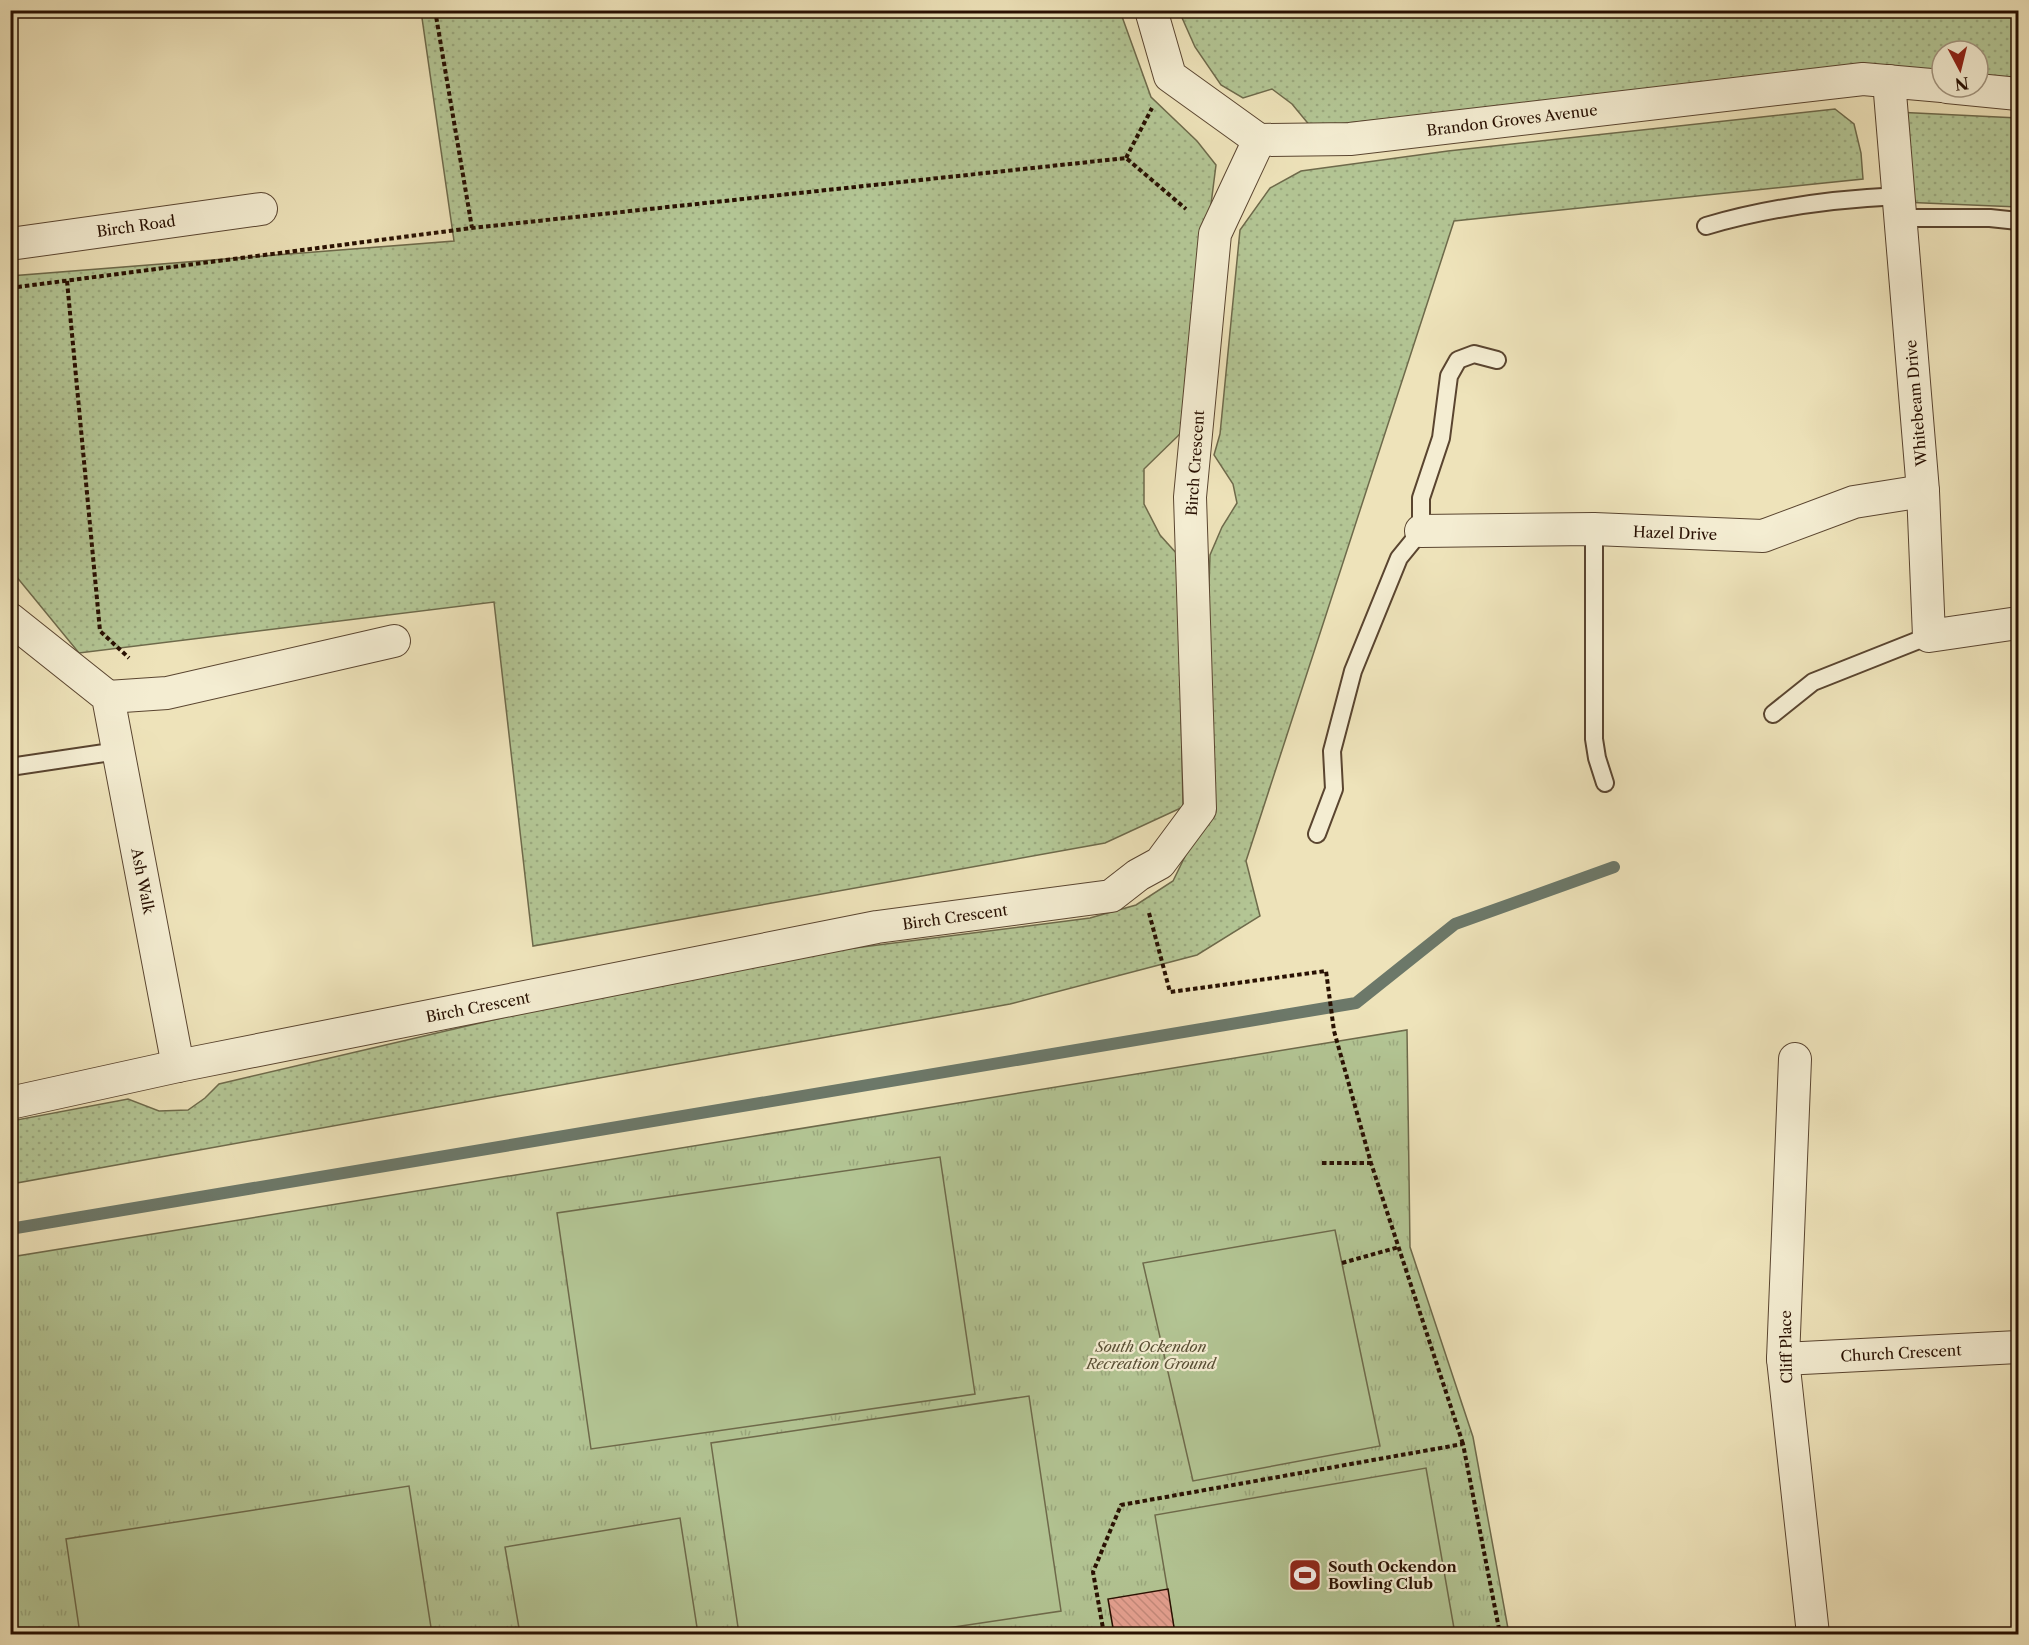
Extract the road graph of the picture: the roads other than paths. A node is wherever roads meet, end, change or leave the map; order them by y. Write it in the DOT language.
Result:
graph roads {
  1 [pos="1151,10"];
  2 [pos="1889,81"];
  3 [pos="1930,85"];
  4 [pos="1990,91"];
  5 [pos="2019,94"];
  6 [pos="1259,140"];
  7 [pos="1900,207"];
  8 [pos="261,209"];
  9 [pos="2019,221"];
  10 [pos="1706,226"];
  11 [pos="10,244"];
  12 [pos="1497,360"];
  13 [pos="1923,491"];
  14 [pos="1594,529"];
  15 [pos="1421,531"];
  16 [pos="10,619"];
  17 [pos="2019,624"];
  18 [pos="1929,636"];
  19 [pos="394,641"];
  20 [pos="108,697"];
  21 [pos="1773,714"];
  22 [pos="118,751"];
  23 [pos="10,767"];
  24 [pos="1605,783"];
  25 [pos="1317,834"];
  26 [pos="1795,1059"];
  27 [pos="178,1066"];
  28 [pos="10,1103"];
  29 [pos="2019,1347"];
  30 [pos="1783,1359"];
  31 [pos="1813,1635"];
  1 -- 6 [label="street"];
  2 -- 3 [label="street, Brandon Groves Avenue"];
  2 -- 6 [label="street, Brandon Groves Avenue"];
  2 -- 7 [label="street, Whitebeam Drive"];
  4 -- 5 [label="street"];
  6 -- 27 [label="street, Birch Crescent"];
  7 -- 9 [label="lane"];
  7 -- 10 [label="lane"];
  7 -- 13 [label="street, Whitebeam Drive"];
  8 -- 11 [label="street, Birch Road"];
  12 -- 15 [label="lane"];
  13 -- 14 [label="street, Hazel Drive"];
  13 -- 18 [label="street, Whitebeam Drive"];
  14 -- 15 [label="street, Hazel Drive"];
  14 -- 24 [label="lane"];
  15 -- 25 [label="lane"];
  16 -- 20 [label="street"];
  17 -- 18 [label="street"];
  18 -- 21 [label="lane"];
  19 -- 20 [label="street"];
  20 -- 22 [label="street, Ash Walk"];
  22 -- 23 [label="lane"];
  22 -- 27 [label="street, Ash Walk"];
  26 -- 30 [label="street, Cliff Place"];
  27 -- 28 [label="street, Birch Crescent"];
  29 -- 30 [label="street, Church Crescent"];
  30 -- 31 [label="street, Cliff Place"];
}
